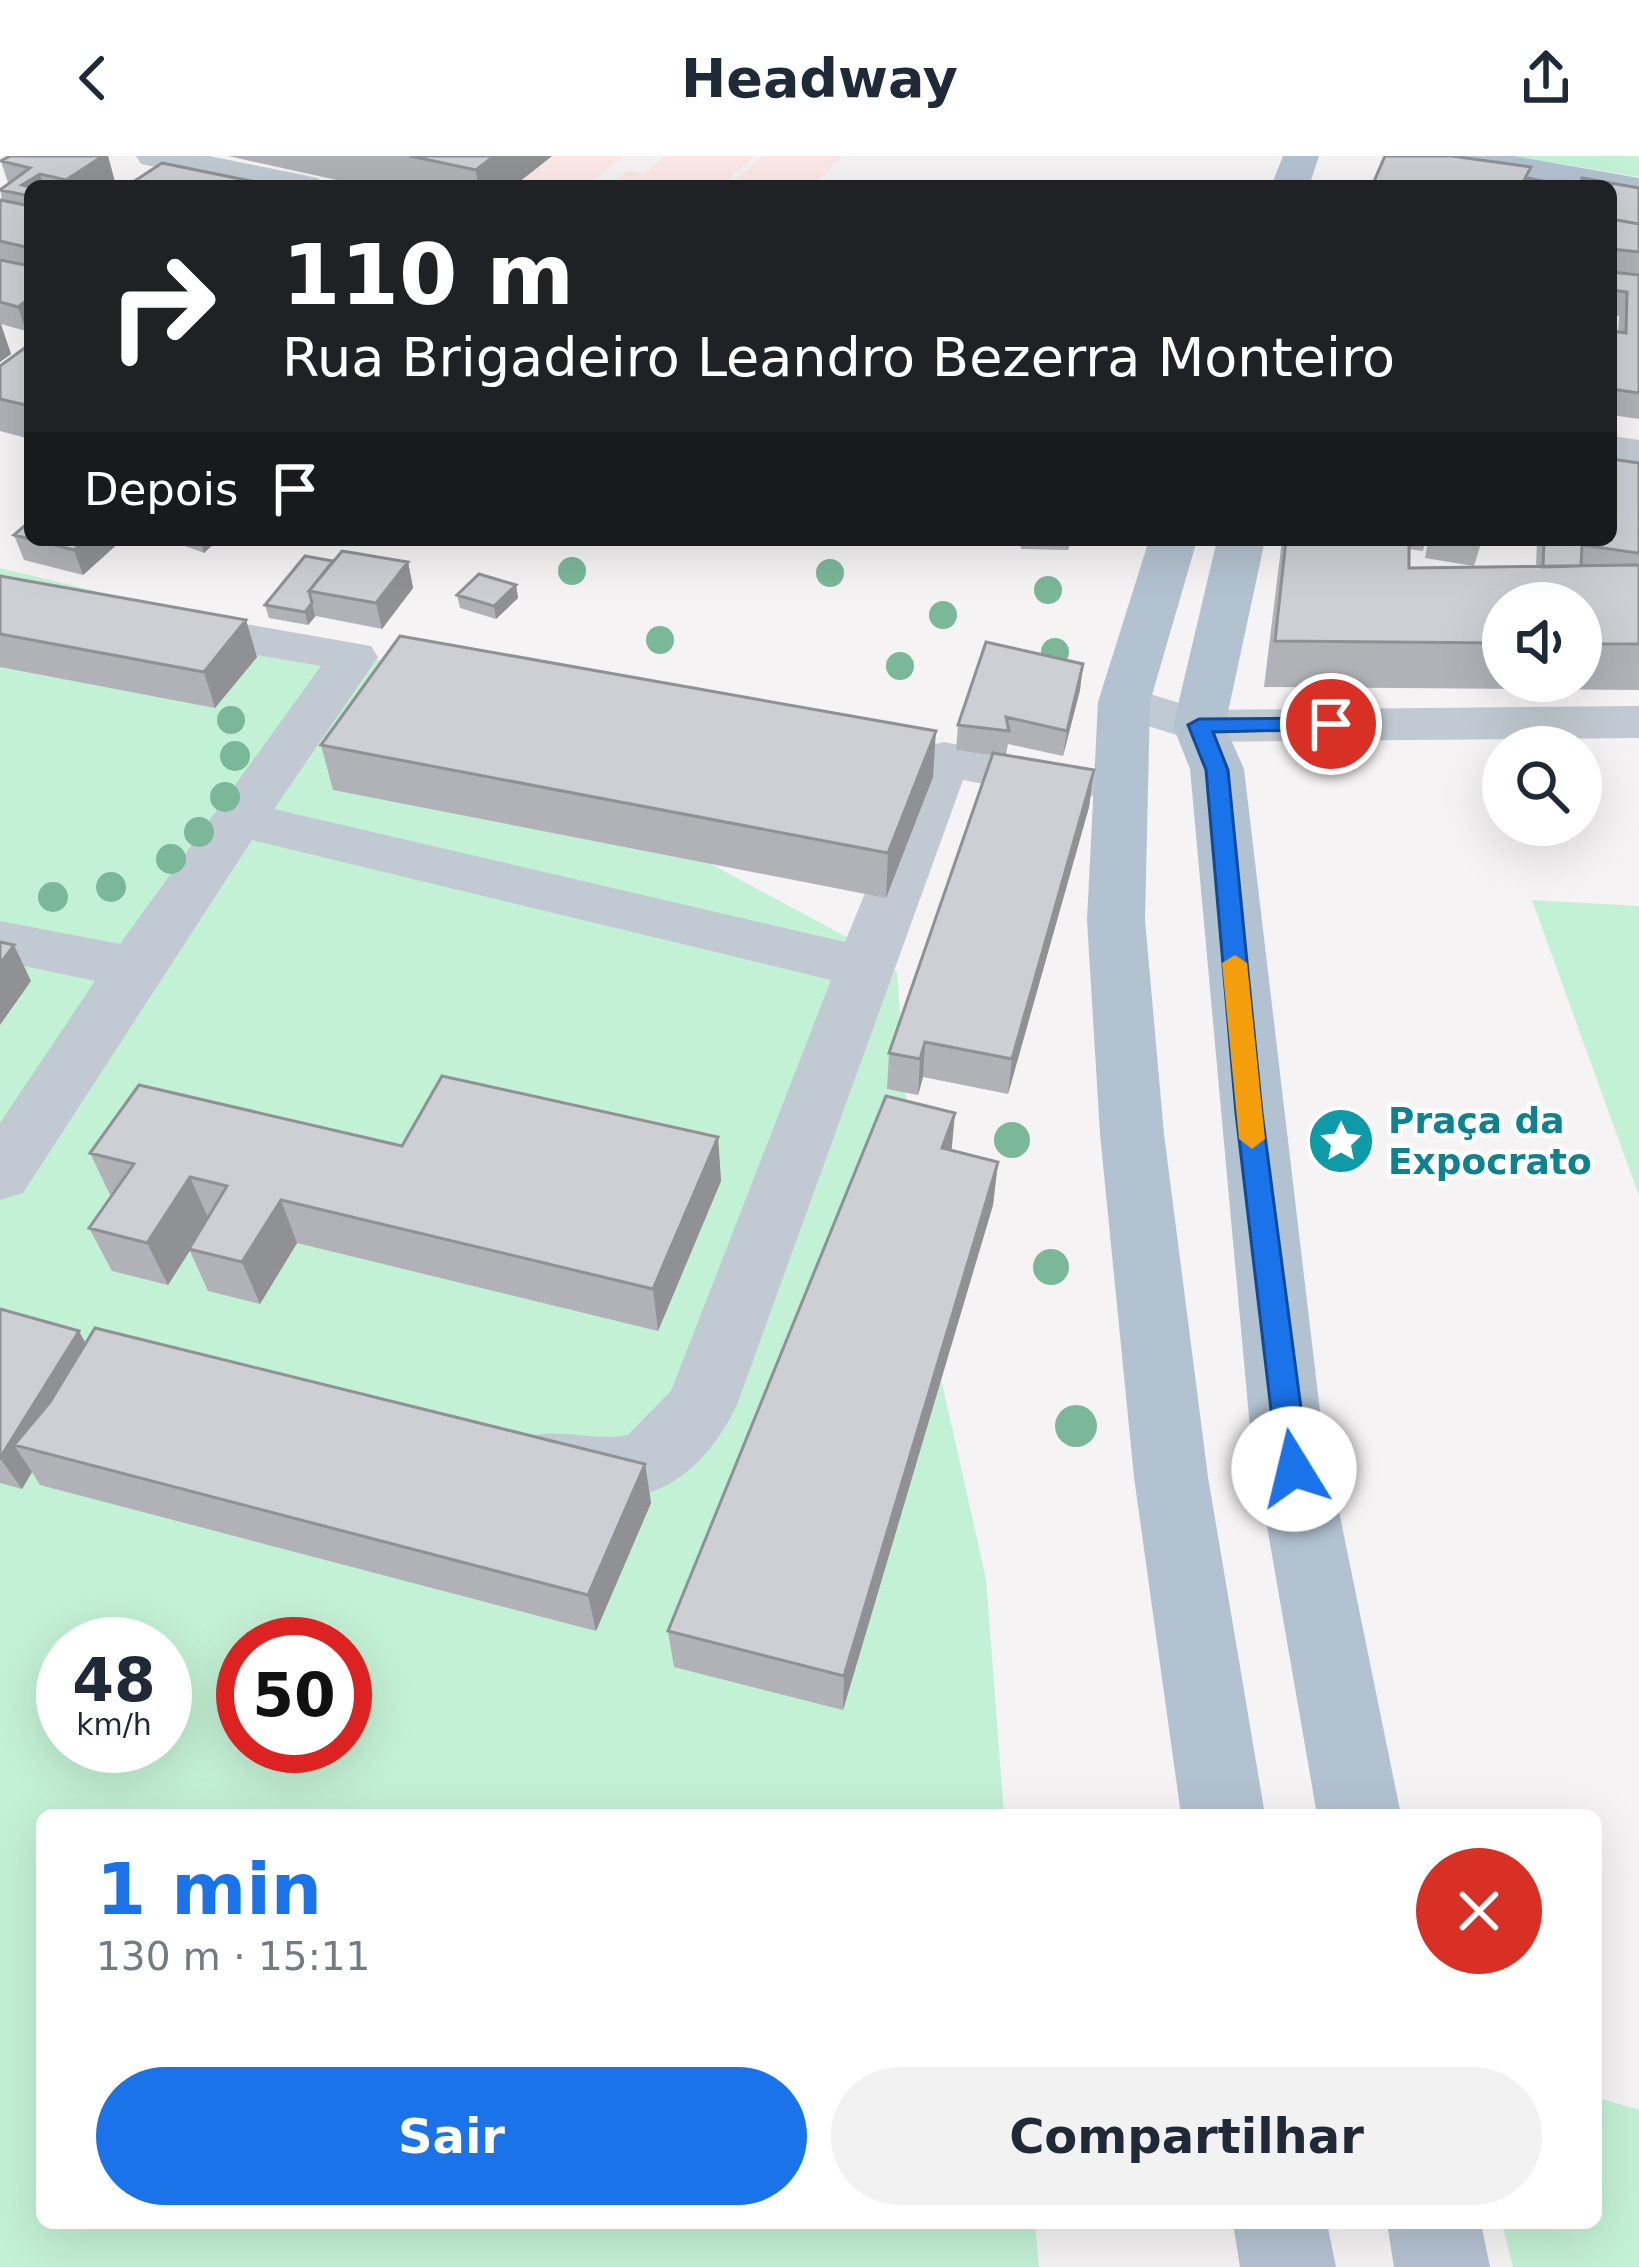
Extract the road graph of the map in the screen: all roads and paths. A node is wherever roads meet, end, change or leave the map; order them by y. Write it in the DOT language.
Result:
graph roads {
  1 [pos="154,156"];
  2 [pos="1452,156"];
  3 [pos="275,180"];
  4 [pos="1588,180"];
  5 [pos="1171,546"];
  6 [pos="1240,546"];
  7 [pos="0,596"];
  8 [pos="1124,702"];
  9 [pos="1639,722"];
  10 [pos="1199,725"];
  11 [pos="1117,793"];
  12 [pos="238,819"];
  13 [pos="0,941"];
  14 [pos="134,968"];
  15 [pos="865,968"];
  16 [pos="0,1174"];
  17 [pos="496,1448"];
  18 [pos="1222,1809"];
  19 [pos="1358,1809"];
  20 [pos="1281,2229"];
  21 [pos="1435,2229"];
  22 [pos="1288,2267"];
  23 [pos="1442,2267"];
  1 -- 3 [label="street"];
  2 -- 4 [label="main road"];
  5 -- 8 [label="main road"];
  6 -- 10 [label="main road"];
  7 -- 12 [label="street"];
  8 -- 10 [label="street"];
  8 -- 11 [label="main road"];
  9 -- 10 [label="street"];
  10 -- 19 [label="main road"];
  11 -- 15 [label="street"];
  11 -- 18 [label="main road"];
  12 -- 14 [label="street"];
  12 -- 15 [label="street"];
  13 -- 14 [label="street"];
  14 -- 16 [label="street"];
  15 -- 17 [label="street"];
  20 -- 22 [label="main road"];
  21 -- 23 [label="main road"];
}
